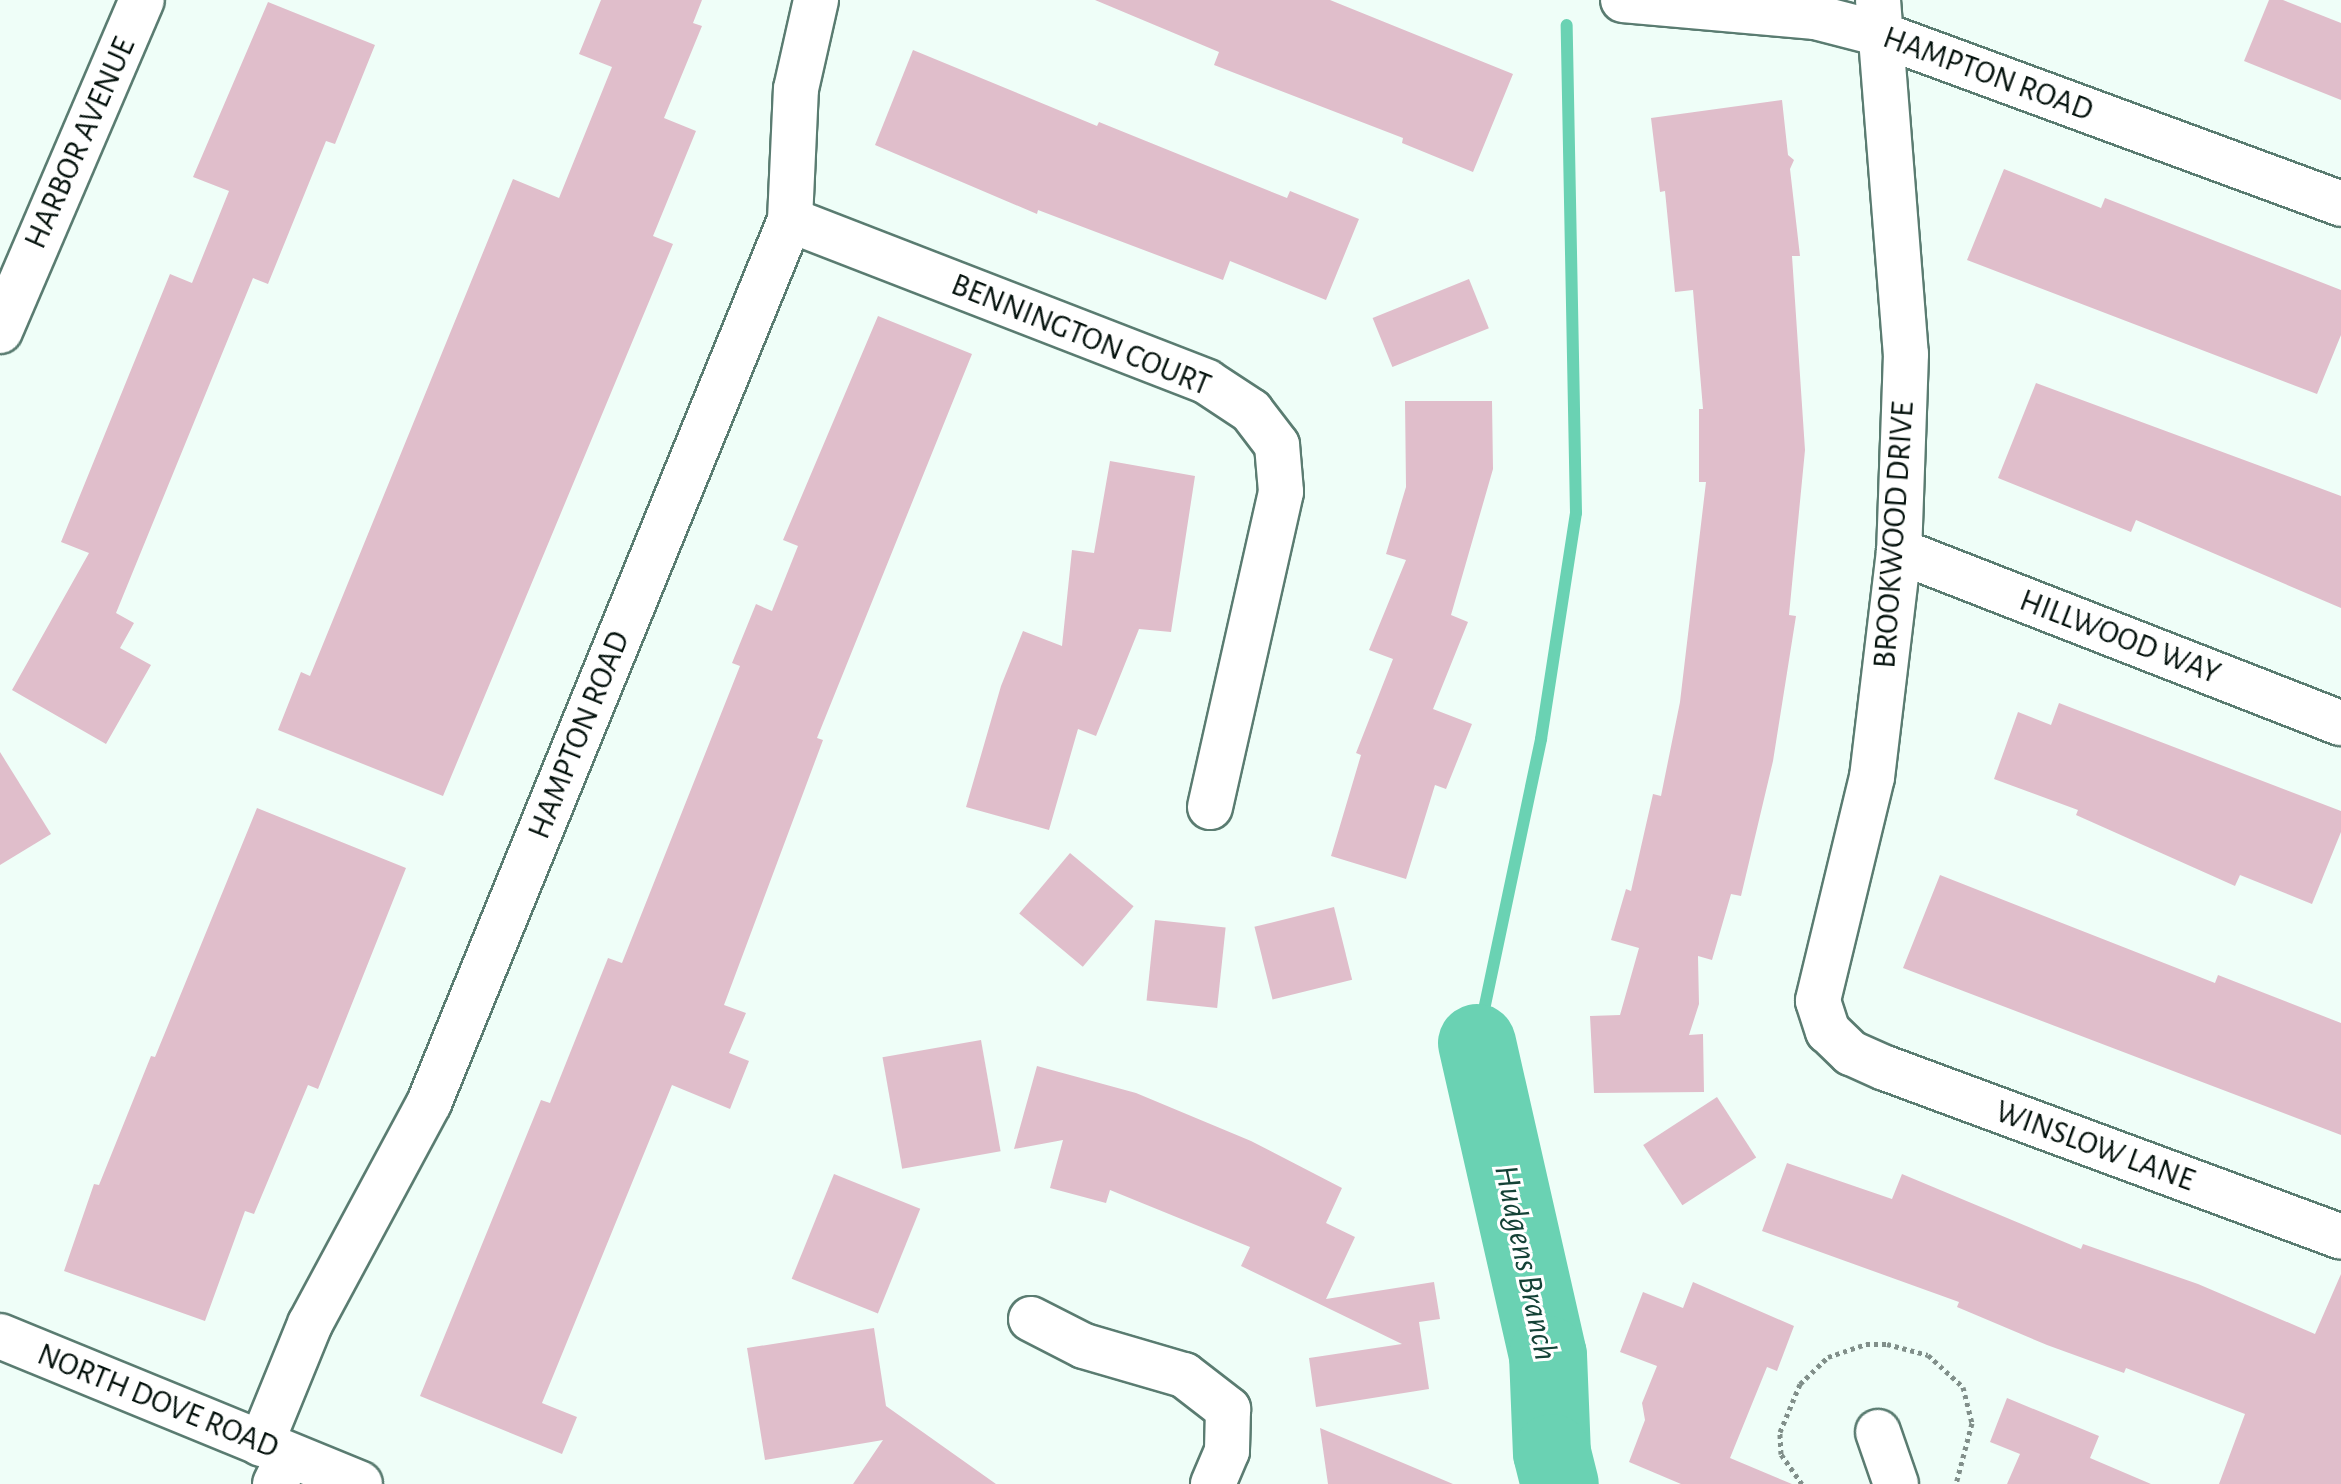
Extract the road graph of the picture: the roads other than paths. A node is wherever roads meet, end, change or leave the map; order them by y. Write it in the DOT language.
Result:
graph roads {
  1 [pos="142,0"];
  2 [pos="816,0"];
  3 [pos="1623,0"];
  4 [pos="1878,16"];
  5 [pos="2341,204"];
  6 [pos="790,220"];
  7 [pos="0,331"];
  8 [pos="1899,551"];
  9 [pos="2341,723"];
  10 [pos="1210,807"];
  11 [pos="1851,1053"];
  12 [pos="2341,1237"];
  13 [pos="1031,1319"];
  14 [pos="0,1336"];
  15 [pos="1878,1432"];
  16 [pos="275,1461"];
  17 [pos="360,1484"];
  18 [pos="1213,1484"];
  19 [pos="1896,1484"];
  1 -- 7 [label="street, HARBOR AVENUE"];
  2 -- 6 [label="street, HAMPTON ROAD"];
  3 -- 4 [label="street, HAMPTON ROAD"];
  4 -- 5 [label="street, HAMPTON ROAD"];
  4 -- 8 [label="street, BROOKWOOD DRIVE"];
  6 -- 10 [label="street, BENNINGTON COURT"];
  6 -- 16 [label="street, HAMPTON ROAD"];
  8 -- 9 [label="street, HILLWOOD WAY"];
  8 -- 11 [label="street, BROOKWOOD DRIVE"];
  11 -- 12 [label="street, WINSLOW LANE"];
  13 -- 18 [label="street"];
  14 -- 16 [label="street, NORTH DOVE ROAD"];
  15 -- 19 [label="street"];
  16 -- 17 [label="street, NORTH DOVE ROAD"];
}
